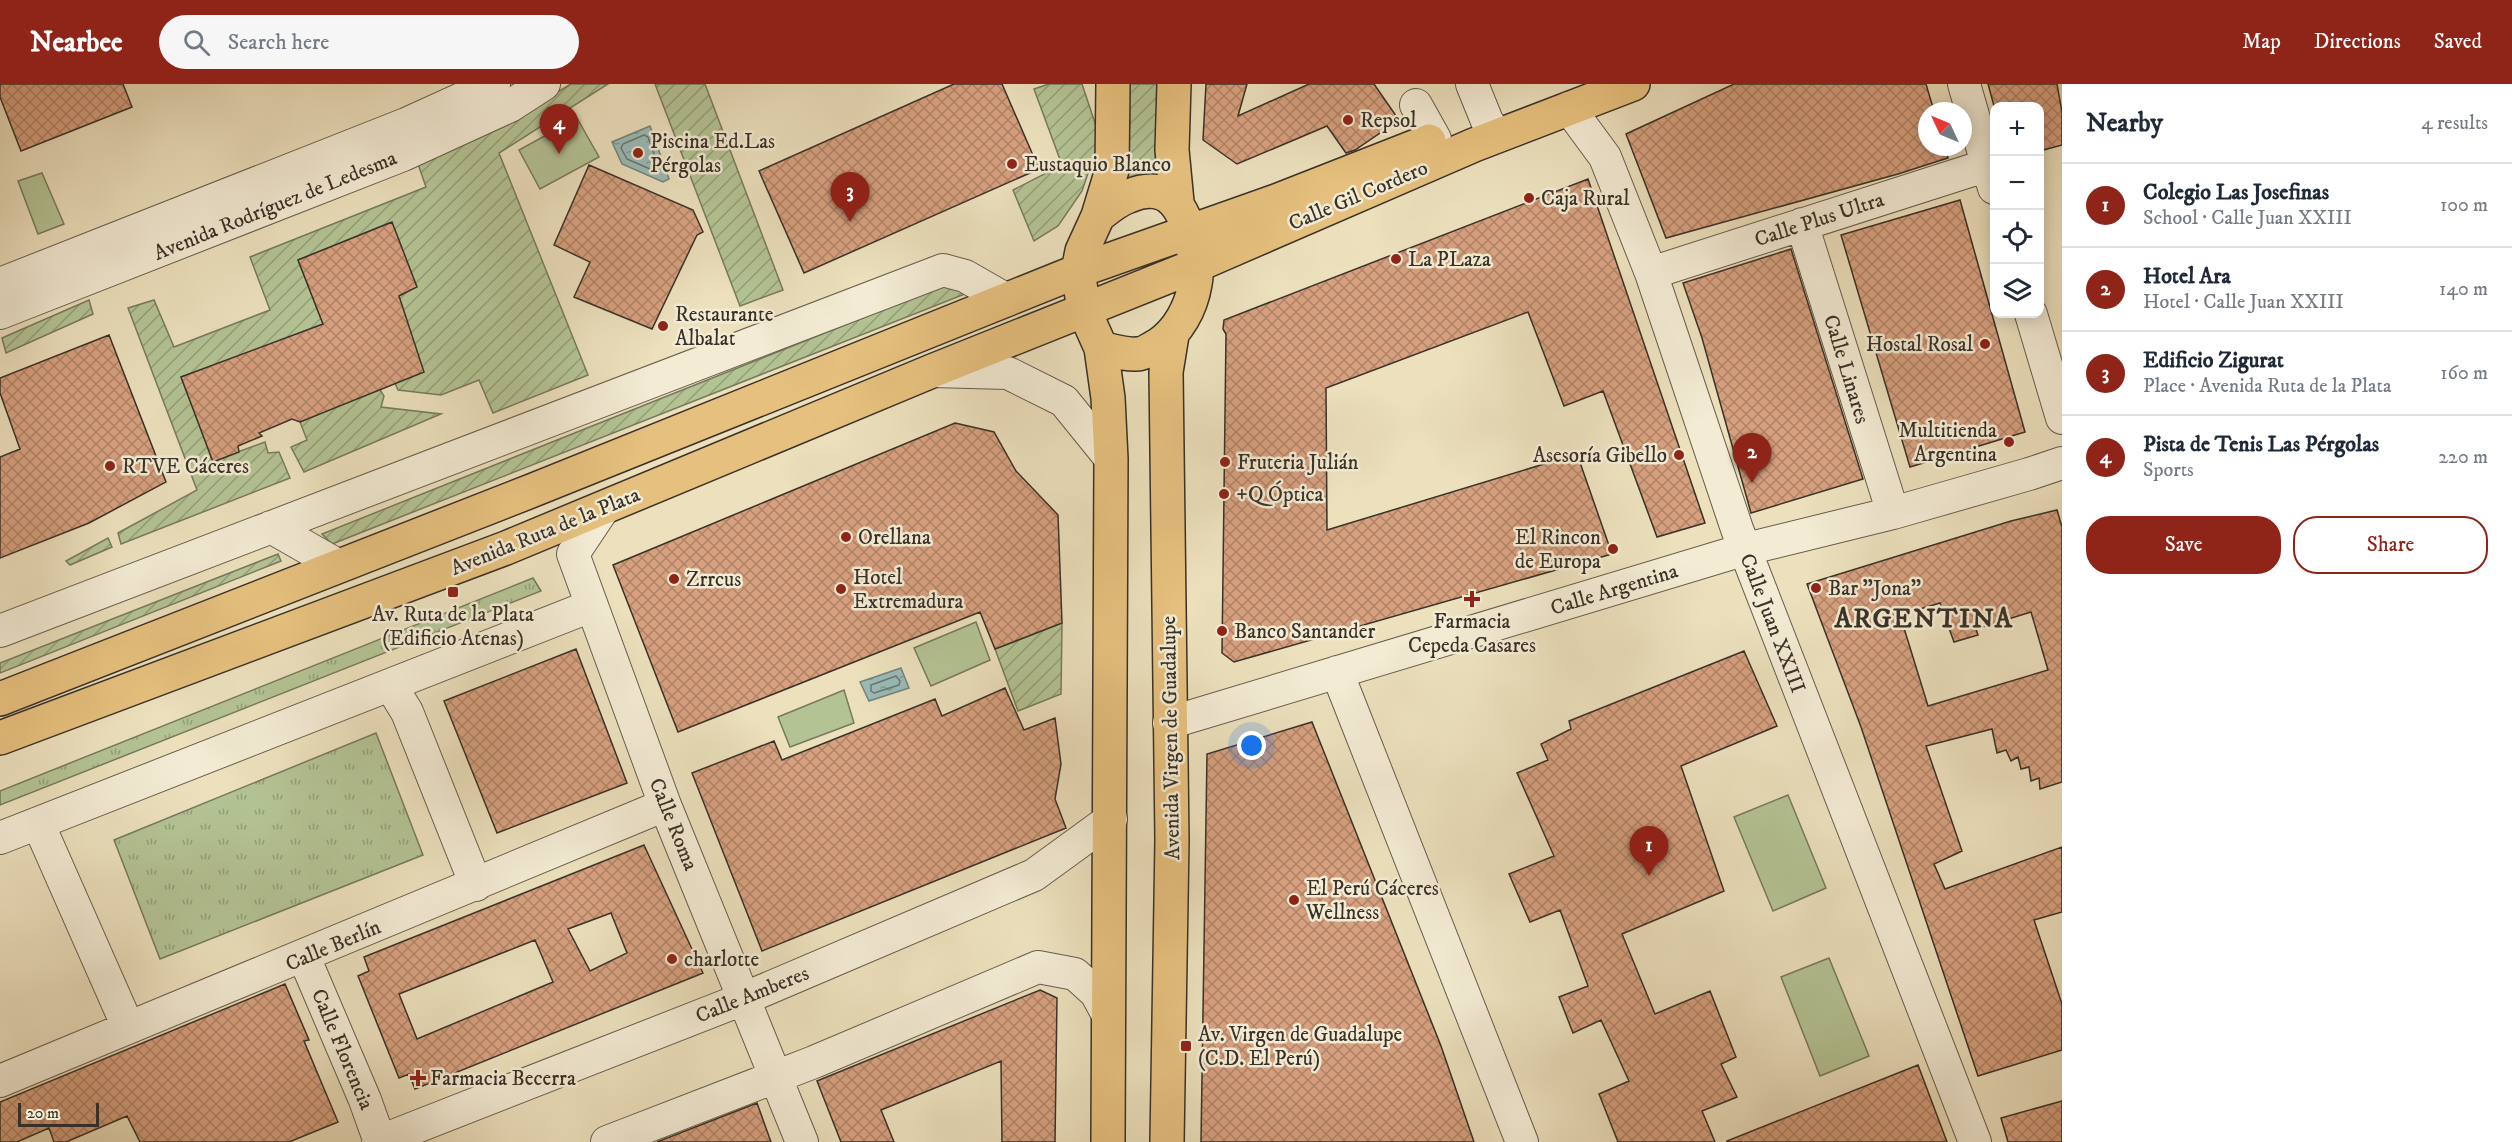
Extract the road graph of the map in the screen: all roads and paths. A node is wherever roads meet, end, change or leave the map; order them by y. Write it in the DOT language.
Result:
graph roads {
  1 [pos="494,84"];
  2 [pos="544,84"];
  3 [pos="1113,84"];
  4 [pos="1174,84"];
  5 [pos="1472,84"];
  6 [pos="1633,84"];
  7 [pos="1964,84"];
  8 [pos="1576,96"];
  9 [pos="1416,105"];
  10 [pos="1492,128"];
  11 [pos="1435,139"];
  12 [pos="1990,174"];
  13 [pos="1990,177"];
  14 [pos="1098,216"];
  15 [pos="1184,216"];
  16 [pos="1802,224"];
  17 [pos="1197,265"];
  18 [pos="1078,270"];
  19 [pos="1652,273"];
  20 [pos="0,284"];
  21 [pos="1007,300"];
  22 [pos="1084,310"];
  23 [pos="0,313"];
  24 [pos="2032,318"];
  25 [pos="1172,335"];
  26 [pos="1101,348"];
  27 [pos="932,371"];
  28 [pos="2062,417"];
  29 [pos="1111,459"];
  30 [pos="2062,463"];
  31 [pos="603,508"];
  32 [pos="1893,513"];
  33 [pos="272,527"];
  34 [pos="1746,549"];
  35 [pos="339,566"];
  36 [pos="591,606"];
  37 [pos="0,631"];
  38 [pos="1337,672"];
  39 [pos="391,686"];
  40 [pos="0,699"];
  41 [pos="1169,723"];
  42 [pos="0,738"];
  43 [pos="665,805"];
  44 [pos="1111,819"];
  45 [pos="38,823"];
  46 [pos="0,838"];
  47 [pos="476,885"];
  48 [pos="304,957"];
  49 [pos="743,999"];
  50 [pos="1108,1017"];
  51 [pos="128,1027"];
  52 [pos="776,1076"];
  53 [pos="0,1081"];
  54 [pos="379,1142"];
  55 [pos="607,1142"];
  56 [pos="802,1142"];
  57 [pos="1108,1142"];
  58 [pos="1167,1142"];
  59 [pos="1522,1142"];
  60 [pos="1975,1142"];
  1 -- 20 [label="street, Avenida Rodríguez de Ledesma"];
  2 -- 23 [label="street, Avenida Rodríguez de Ledesma"];
  3 -- 14 [label="main road"];
  4 -- 15 [label="main road"];
  5 -- 10 [label="street"];
  6 -- 8 [label="main road, Calle Gil Cordero"];
  7 -- 12 [label="street"];
  8 -- 10 [label="main road, Calle Gil Cordero"];
  8 -- 19 [label="street, Calle Juan XXIII"];
  9 -- 11 [label="street"];
  10 -- 11 [label="main road, Calle Gil Cordero"];
  10 -- 17 [label="main road, Calle Gil Cordero"];
  11 -- 15 [label="main road, Calle Gil Cordero"];
  13 -- 16 [label="street, Calle Plus Ultra"];
  14 -- 15 [label="main road"];
  14 -- 18 [label="main road"];
  15 -- 17 [label="main road"];
  15 -- 18 [label="main road, Calle Gil Cordero"];
  16 -- 19 [label="street, Calle Plus Ultra"];
  16 -- 32 [label="street, Calle Linares"];
  17 -- 22 [label="main road, Calle Gil Cordero"];
  17 -- 25 [label="main road"];
  18 -- 21 [label="main road, Avenida Ruta de la Plata"];
  18 -- 22 [label="main road"];
  19 -- 34 [label="street, Calle Juan XXIII"];
  21 -- 33 [label="street"];
  21 -- 35 [label="main road, Avenida Ruta de la Plata"];
  22 -- 26 [label="main road"];
  22 -- 27 [label="main road, Avenida Ruta de la Plata"];
  24 -- 28 [label="street"];
  25 -- 26 [label="main road"];
  25 -- 41 [label="main road, Avenida Virgen de Guadalupe"];
  26 -- 29 [label="main road"];
  27 -- 29 [label="street"];
  27 -- 31 [label="main road, Avenida Ruta de la Plata"];
  29 -- 44 [label="main road"];
  30 -- 32 [label="street, Calle Argentina"];
  31 -- 36 [label="street, Calle Roma"];
  31 -- 42 [label="main road, Avenida Ruta de la Plata"];
  32 -- 34 [label="street, Calle Argentina"];
  33 -- 35 [label="street"];
  33 -- 37 [label="street"];
  34 -- 38 [label="street, Calle Argentina"];
  34 -- 60 [label="street, Calle Juan XXIII"];
  35 -- 40 [label="main road, Avenida Ruta de la Plata"];
  36 -- 39 [label="street"];
  36 -- 43 [label="street, Calle Roma"];
  38 -- 41 [label="street, Calle Argentina"];
  38 -- 59 [label="street"];
  39 -- 45 [label="street"];
  39 -- 47 [label="street"];
  41 -- 58 [label="main road, Avenida Virgen de Guadalupe"];
  43 -- 47 [label="street, Calle Berlín"];
  43 -- 49 [label="street, Calle Roma"];
  44 -- 49 [label="street, Calle Amberes"];
  44 -- 50 [label="main road"];
  45 -- 46 [label="street"];
  45 -- 51 [label="street"];
  47 -- 48 [label="street, Calle Berlín"];
  48 -- 51 [label="street, Calle Berlín"];
  48 -- 54 [label="street, Calle Florencia"];
  49 -- 52 [label="street, Calle Roma"];
  49 -- 54 [label="street, Calle Amberes"];
  50 -- 52 [label="street"];
  50 -- 57 [label="main road"];
  51 -- 53 [label="street, Calle Berlín"];
  52 -- 55 [label="street"];
  52 -- 56 [label="street, Calle Roma"];
}
